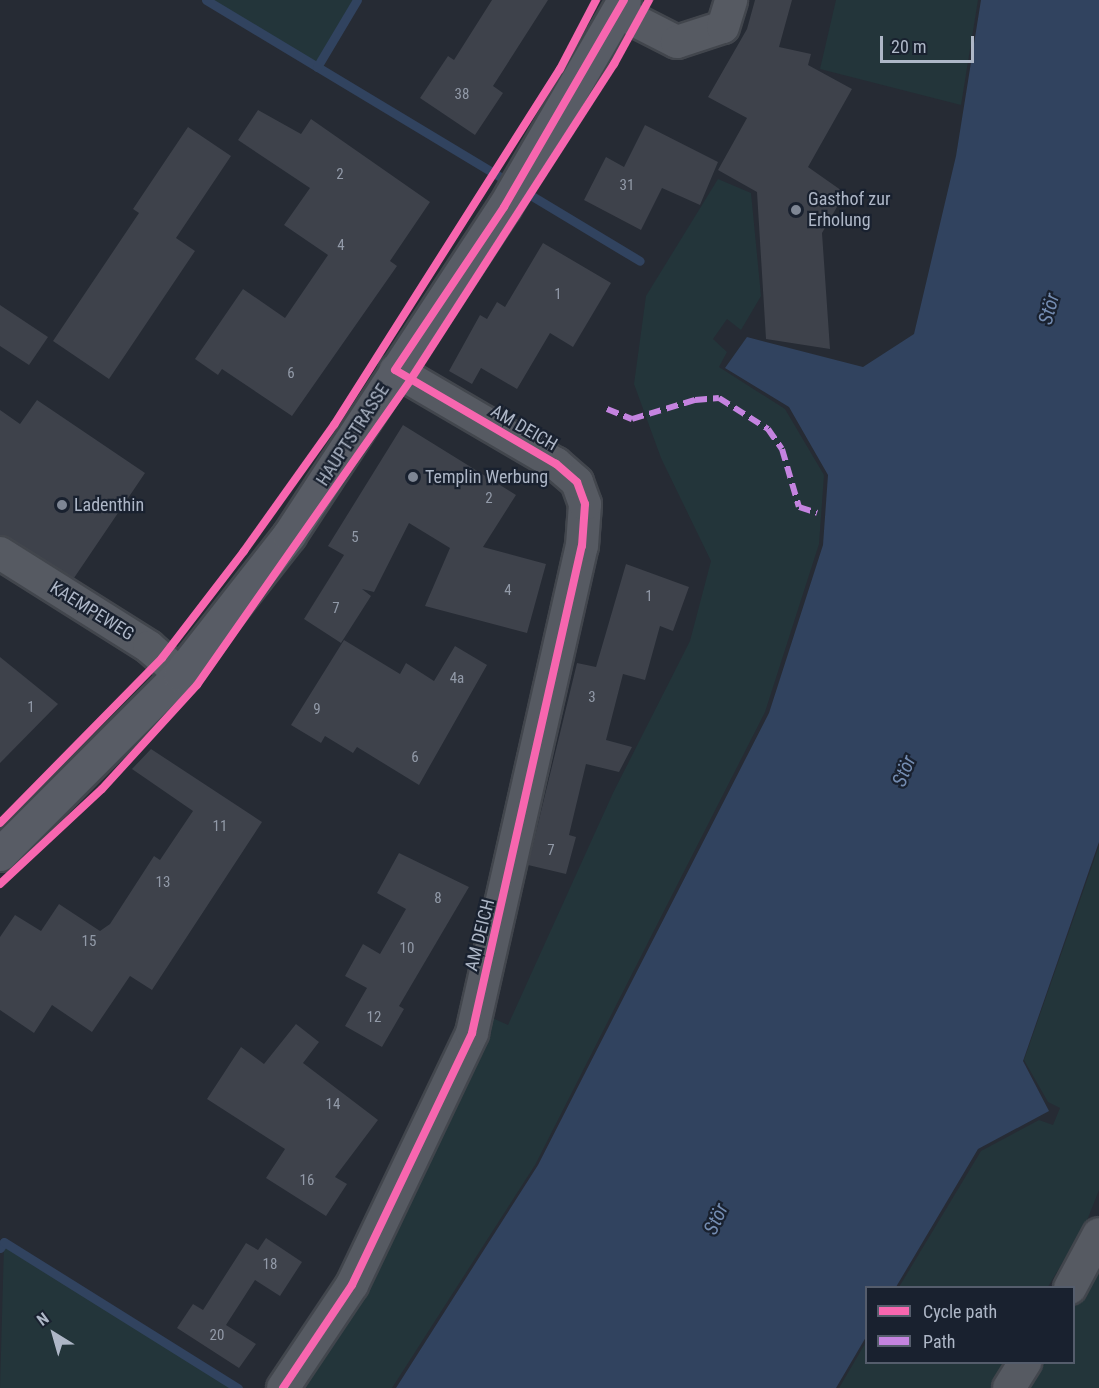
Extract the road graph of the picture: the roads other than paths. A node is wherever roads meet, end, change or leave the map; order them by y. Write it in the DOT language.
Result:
graph roads {
  1 [pos="731,0"];
  2 [pos="621,6"];
  3 [pos="395,370"];
  4 [pos="0,553"];
  5 [pos="180,674"];
  6 [pos="0,854"];
  7 [pos="1099,1234"];
  8 [pos="1071,1286"];
  9 [pos="1024,1364"];
  10 [pos="283,1388"];
  11 [pos="1009,1388"];
  1 -- 2 [label="street"];
  2 -- 3 [label="main road, HAUPTSTRASSE"];
  3 -- 5 [label="main road, HAUPTSTRASSE"];
  3 -- 10 [label="street, AM DEICH"];
  4 -- 5 [label="street, KAEMPEWEG"];
  5 -- 6 [label="main road, HAUPTSTRASSE"];
  7 -- 8 [label="street"];
  9 -- 11 [label="street"];
}
